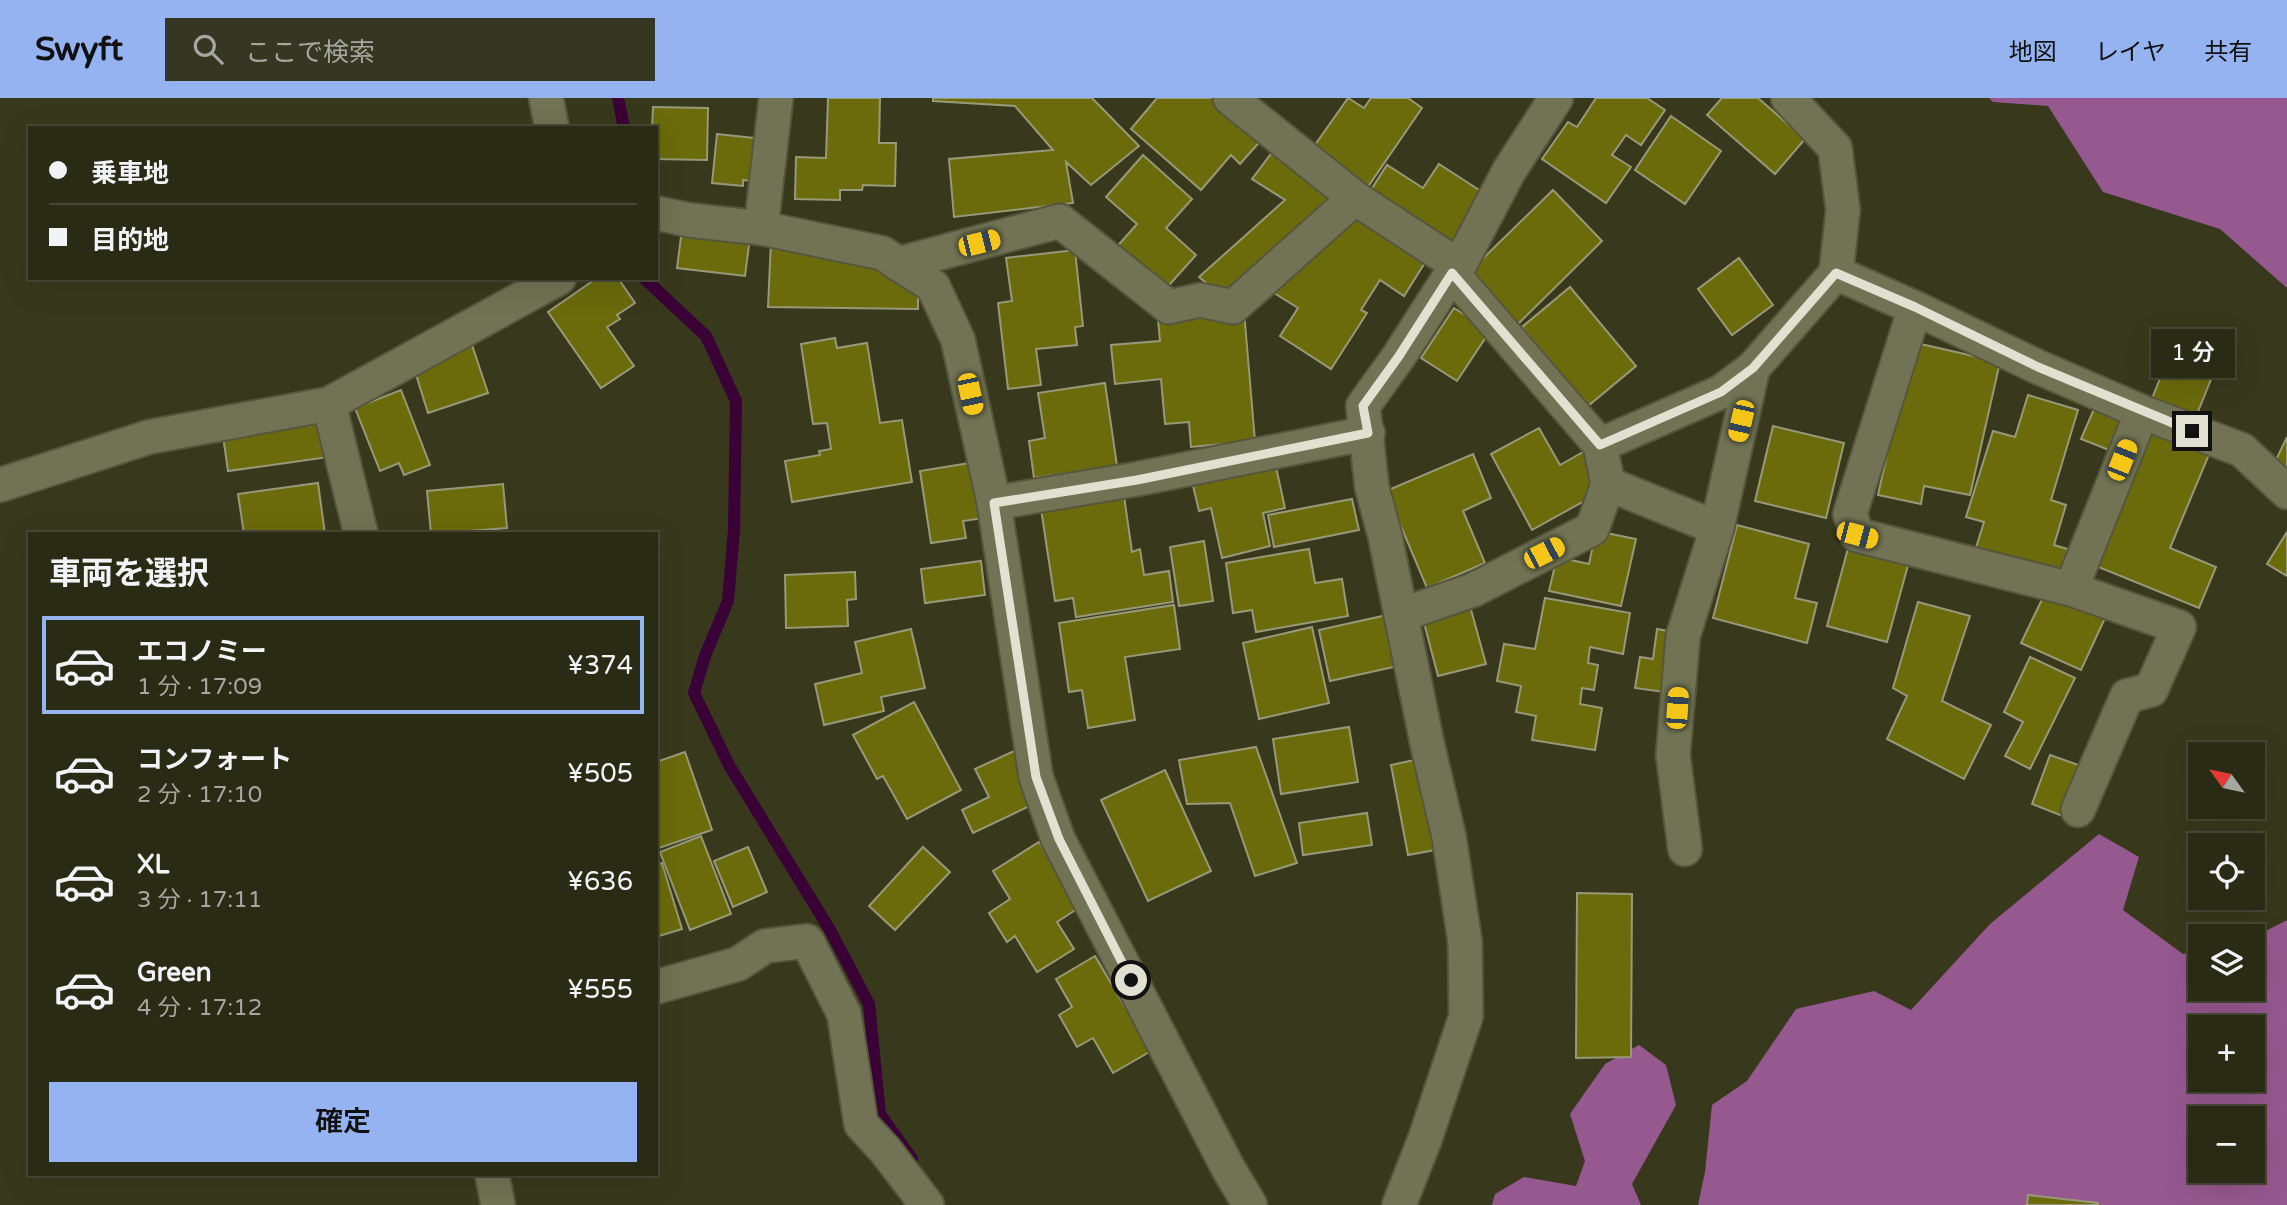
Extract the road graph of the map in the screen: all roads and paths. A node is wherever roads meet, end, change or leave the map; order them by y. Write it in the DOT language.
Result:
graph roads {
  1 [pos="546,98"];
  2 [pos="776,98"];
  3 [pos="1230,98"];
  4 [pos="1556,98"];
  5 [pos="1788,98"];
  6 [pos="552,126"];
  7 [pos="1355,198"];
  8 [pos="658,214"];
  9 [pos="761,228"];
  10 [pos="898,264"];
  11 [pos="1455,270"];
  12 [pos="1836,273"];
  13 [pos="555,280"];
  14 [pos="1915,307"];
  15 [pos="1753,368"];
  16 [pos="329,404"];
  17 [pos="2142,412"];
  18 [pos="1368,433"];
  19 [pos="1600,445"];
  20 [pos="1608,484"];
  21 [pos="0,485"];
  22 [pos="2287,492"];
  23 [pos="994,503"];
  24 [pos="1717,528"];
  25 [pos="361,532"];
  26 [pos="2071,589"];
  27 [pos="1401,615"];
  28 [pos="2078,810"];
  29 [pos="1685,849"];
  30 [pos="658,986"];
  31 [pos="492,1176"];
  32 [pos="498,1205"];
  33 [pos="927,1205"];
  34 [pos="1250,1205"];
  35 [pos="1399,1205"];
  1 -- 6 [label="street"];
  2 -- 9 [label="street"];
  3 -- 7 [label="street"];
  4 -- 11 [label="street"];
  5 -- 12 [label="street"];
  7 -- 10 [label="street"];
  7 -- 11 [label="street"];
  8 -- 9 [label="street"];
  9 -- 10 [label="street"];
  10 -- 23 [label="street"];
  11 -- 18 [label="street"];
  11 -- 19 [label="street"];
  12 -- 14 [label="street"];
  12 -- 15 [label="street"];
  13 -- 16 [label="street"];
  14 -- 17 [label="street"];
  14 -- 26 [label="street"];
  15 -- 19 [label="street"];
  15 -- 24 [label="street"];
  16 -- 21 [label="street"];
  16 -- 25 [label="street"];
  17 -- 22 [label="street"];
  17 -- 26 [label="street"];
  18 -- 23 [label="street"];
  18 -- 27 [label="street"];
  19 -- 20 [label="street"];
  20 -- 24 [label="street"];
  20 -- 27 [label="street"];
  23 -- 34 [label="street"];
  24 -- 29 [label="street"];
  26 -- 28 [label="street"];
  27 -- 35 [label="street"];
  30 -- 33 [label="street"];
  31 -- 32 [label="street"];
}
